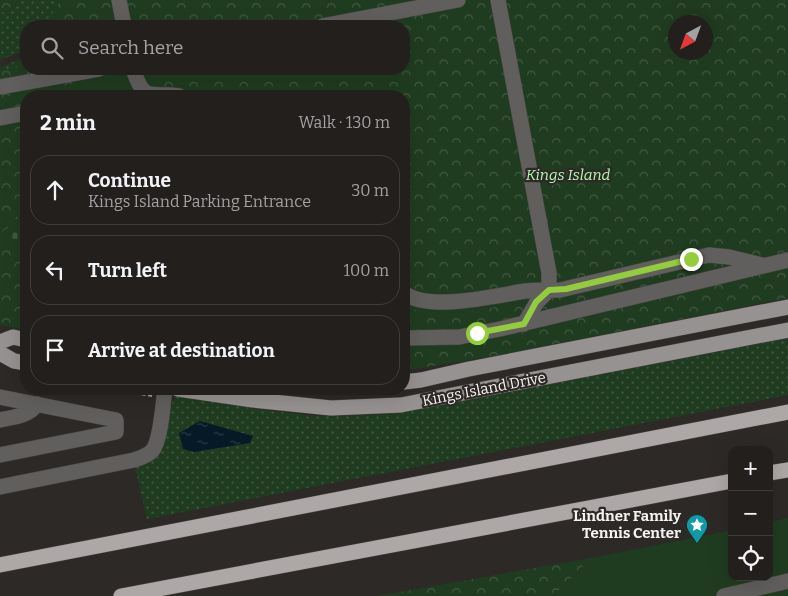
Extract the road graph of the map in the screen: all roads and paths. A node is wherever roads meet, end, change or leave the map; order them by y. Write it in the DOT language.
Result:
graph roads {
  1 [pos="119,0"];
  2 [pos="458,0"];
  3 [pos="498,0"];
  4 [pos="123,20"];
  5 [pos="353,20"];
  6 [pos="68,75"];
  7 [pos="135,75"];
  8 [pos="0,88"];
  9 [pos="145,90"];
  10 [pos="20,114"];
  11 [pos="0,118"];
  12 [pos="723,257"];
  13 [pos="788,260"];
  14 [pos="763,266"];
  15 [pos="707,279"];
  16 [pos="549,290"];
  17 [pos="410,296"];
  18 [pos="788,307"];
  19 [pos="524,324"];
  20 [pos="788,330"];
  21 [pos="410,338"];
  22 [pos="20,339"];
  23 [pos="0,342"];
  24 [pos="0,353"];
  25 [pos="20,362"];
  26 [pos="410,381"];
  27 [pos="164,395"];
  28 [pos="219,395"];
  29 [pos="0,397"];
  30 [pos="38,404"];
  31 [pos="788,412"];
  32 [pos="0,420"];
  33 [pos="0,455"];
  34 [pos="788,470"];
  35 [pos="773,472"];
  36 [pos="728,482"];
  37 [pos="0,487"];
  38 [pos="0,565"];
  39 [pos="788,581"];
  40 [pos="121,596"];
  41 [pos="724,596"];
  1 -- 4 [label="lane"];
  2 -- 5 [label="lane"];
  3 -- 16 [label="lane"];
  6 -- 8 [label="lane"];
  7 -- 9 [label="lane"];
  10 -- 11 [label="lane"];
  12 -- 14 [label="lane"];
  12 -- 15 [label="lane"];
  12 -- 16 [label="lane"];
  13 -- 14 [label="lane"];
  14 -- 15 [label="lane"];
  15 -- 19 [label="lane"];
  16 -- 17 [label="lane"];
  16 -- 19 [label="lane"];
  18 -- 26 [label="main road, Kings Island Drive"];
  19 -- 21 [label="lane"];
  20 -- 28 [label="main road, Kings Island Drive"];
  22 -- 23 [label="main road"];
  24 -- 25 [label="main road"];
  27 -- 37 [label="lane"];
  29 -- 30 [label="lane"];
  30 -- 32 [label="lane"];
  30 -- 33 [label="lane"];
  31 -- 38 [label="highway"];
  34 -- 35 [label="highway"];
  36 -- 40 [label="highway"];
  39 -- 41 [label="lane"];
}
